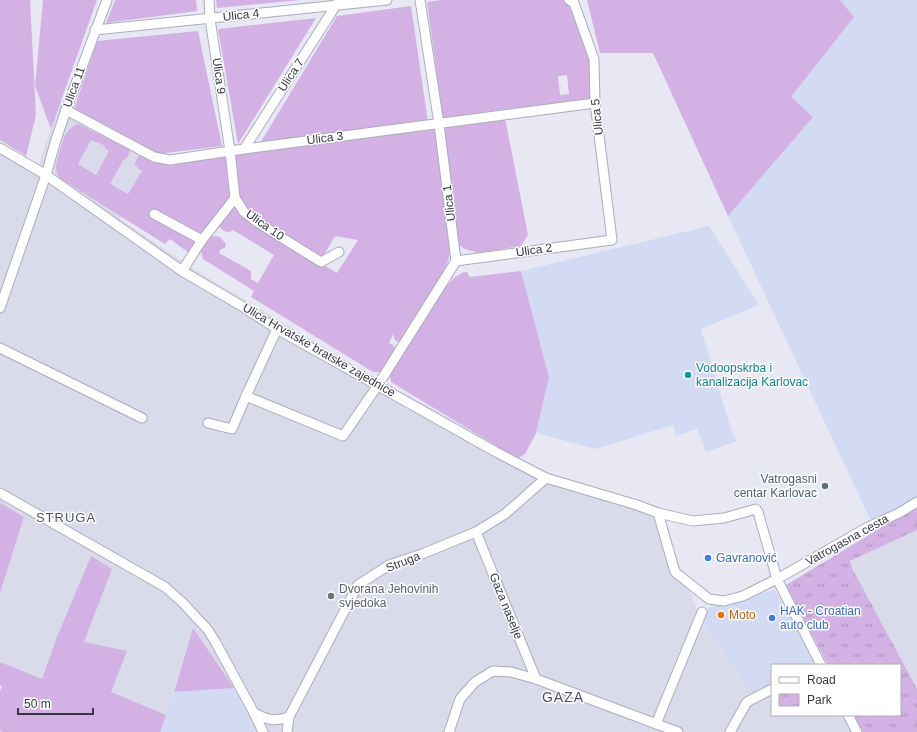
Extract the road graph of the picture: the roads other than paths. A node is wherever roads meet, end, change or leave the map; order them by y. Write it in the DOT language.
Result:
graph roads {
  1 [pos="107,0"];
  2 [pos="209,0"];
  3 [pos="387,0"];
  4 [pos="420,0"];
  5 [pos="569,0"];
  6 [pos="337,3"];
  7 [pos="210,19"];
  8 [pos="95,30"];
  9 [pos="595,103"];
  10 [pos="66,110"];
  11 [pos="439,124"];
  12 [pos="0,148"];
  13 [pos="244,149"];
  14 [pos="230,151"];
  15 [pos="46,175"];
  16 [pos="235,198"];
  17 [pos="154,214"];
  18 [pos="202,240"];
  19 [pos="612,240"];
  20 [pos="340,252"];
  21 [pos="456,261"];
  22 [pos="182,271"];
  23 [pos="0,308"];
  24 [pos="277,328"];
  25 [pos="0,348"];
  26 [pos="378,385"];
  27 [pos="246,396"];
  28 [pos="142,418"];
  29 [pos="208,423"];
  30 [pos="546,478"];
  31 [pos="0,493"];
  32 [pos="917,502"];
  33 [pos="658,513"];
  34 [pos="476,532"];
  35 [pos="777,579"];
  36 [pos="702,612"];
  37 [pos="820,664"];
  38 [pos="536,679"];
  39 [pos="771,690"];
  40 [pos="254,713"];
  41 [pos="849,716"];
  42 [pos="289,717"];
  43 [pos="656,724"];
  44 [pos="263,732"];
  45 [pos="288,732"];
  46 [pos="449,732"];
  47 [pos="678,732"];
  48 [pos="730,732"];
  49 [pos="857,732"];
  1 -- 8 [label="street, Ulica 11"];
  2 -- 7 [label="street, Ulica 9"];
  3 -- 6 [label="street, Ulica 4"];
  4 -- 11 [label="street, Ulica 1"];
  5 -- 9 [label="street, Ulica 5"];
  6 -- 7 [label="street, Ulica 4"];
  6 -- 13 [label="street, Ulica 7"];
  7 -- 8 [label="street, Ulica 4"];
  7 -- 14 [label="street, Ulica 9"];
  8 -- 10 [label="street, Ulica 11"];
  9 -- 11 [label="street, Ulica 3"];
  9 -- 19 [label="street, Ulica 5"];
  10 -- 14 [label="street, Ulica 3"];
  10 -- 15 [label="street, Ulica 11"];
  11 -- 13 [label="street, Ulica 3"];
  11 -- 21 [label="street, Ulica 1"];
  12 -- 15 [label="street, Ulica Hrvatske bratske zajednice"];
  13 -- 14 [label="street, Ulica 3"];
  14 -- 16 [label="street"];
  15 -- 22 [label="street, Ulica Hrvatske bratske zajednice"];
  15 -- 23 [label="street, Ulica 11"];
  16 -- 18 [label="street"];
  16 -- 20 [label="street, Ulica 10"];
  17 -- 18 [label="street"];
  18 -- 22 [label="street"];
  19 -- 21 [label="street, Ulica 2"];
  21 -- 26 [label="street"];
  22 -- 24 [label="street, Ulica Hrvatske bratske zajednice"];
  24 -- 26 [label="street, Ulica Hrvatske bratske zajednice"];
  24 -- 27 [label="street"];
  25 -- 28 [label="street"];
  26 -- 27 [label="street"];
  26 -- 30 [label="street, Ulica Hrvatske bratske zajednice"];
  27 -- 29 [label="street"];
  30 -- 33 [label="street, Ulica Hrvatske bratske zajednice"];
  30 -- 34 [label="street, Struga"];
  31 -- 40 [label="street"];
  32 -- 35 [label="street, Vatrogasna cesta"];
  33 -- 35 [label="street, Ulica Hrvatske bratske zajednice"];
  33 -- 35 [label="street, Vatrogasna cesta"];
  34 -- 38 [label="street, Gaza naselje"];
  34 -- 42 [label="street, Struga"];
  35 -- 37 [label="street"];
  36 -- 43 [label="street"];
  38 -- 43 [label="street"];
  38 -- 46 [label="street"];
  39 -- 48 [label="street"];
  40 -- 42 [label="street"];
  40 -- 44 [label="street"];
  41 -- 49 [label="street"];
  42 -- 45 [label="street, Struga"];
  43 -- 47 [label="street"];
}
